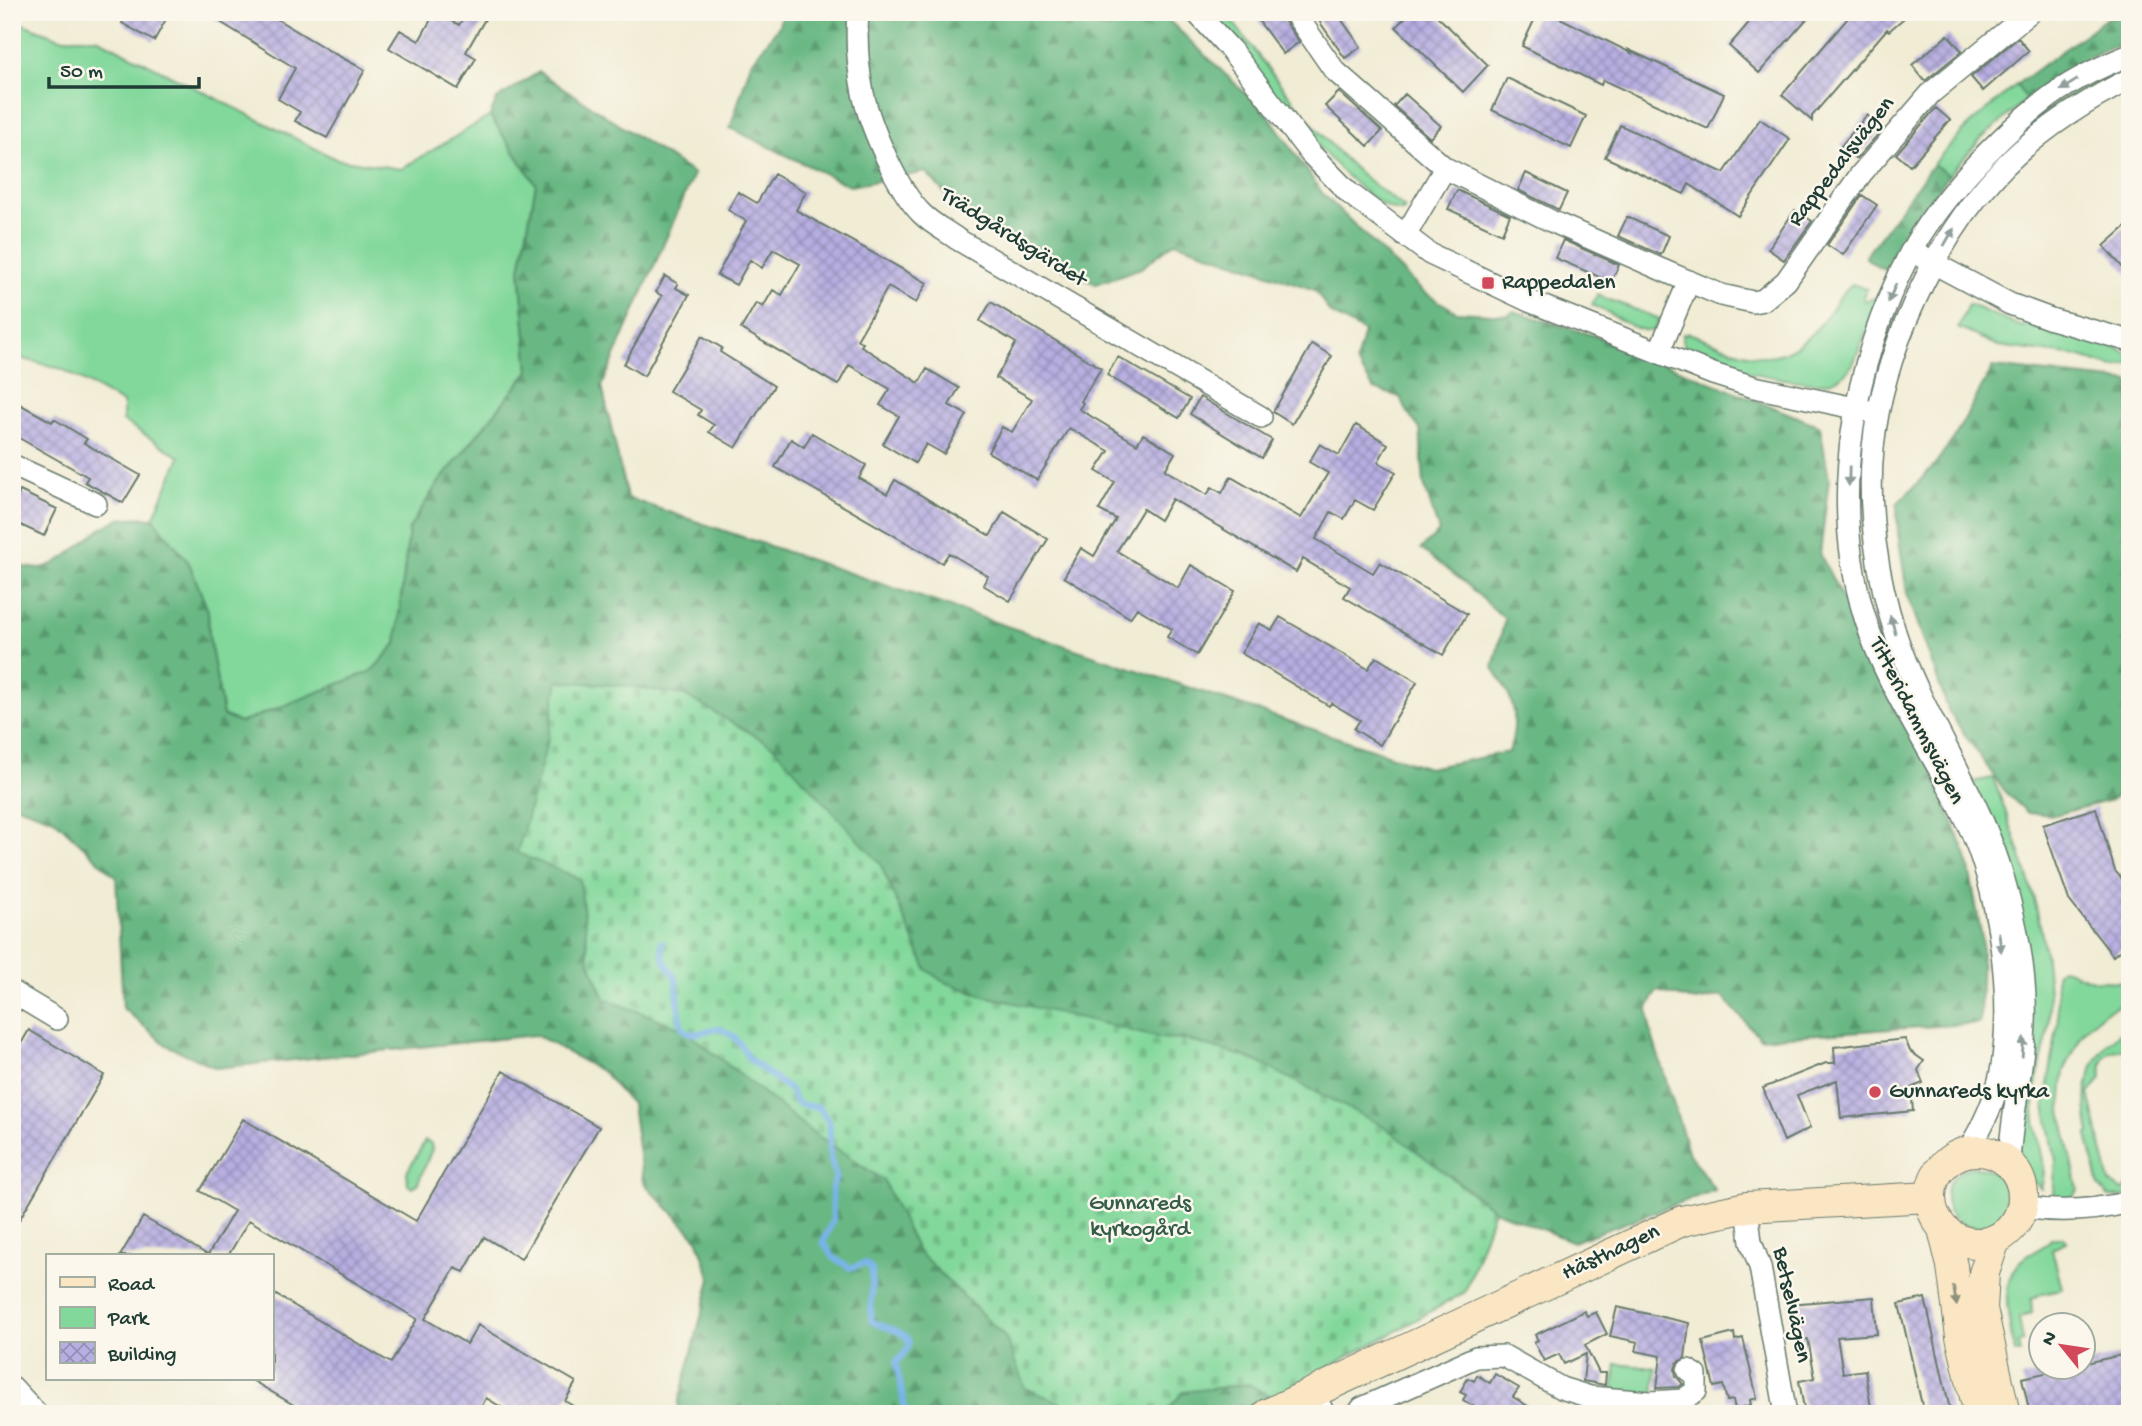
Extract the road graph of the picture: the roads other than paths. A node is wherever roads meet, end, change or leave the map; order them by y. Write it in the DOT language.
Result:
graph roads {
  1 [pos="858,12"];
  2 [pos="1196,12"];
  3 [pos="1294,12"];
  4 [pos="2030,12"];
  5 [pos="2130,55"];
  6 [pos="2130,79"];
  7 [pos="1445,169"];
  8 [pos="1405,236"];
  9 [pos="1911,251"];
  10 [pos="1934,263"];
  11 [pos="1689,281"];
  12 [pos="2130,341"];
  13 [pos="1659,352"];
  14 [pos="1855,408"];
  15 [pos="1878,413"];
  16 [pos="1261,417"];
  17 [pos="12,465"];
  18 [pos="96,504"];
  19 [pos="12,992"];
  20 [pos="57,1019"];
  21 [pos="1967,1152"];
  22 [pos="2008,1163"];
  23 [pos="1930,1197"];
  24 [pos="2130,1202"];
  25 [pos="1747,1207"];
  26 [pos="2022,1207"];
  27 [pos="1943,1229"];
  28 [pos="1995,1240"];
  29 [pos="1688,1370"];
  30 [pos="12,1387"];
  31 [pos="1319,1403"];
  32 [pos="37,1414"];
  33 [pos="1267,1414"];
  34 [pos="1359,1414"];
  35 [pos="1786,1414"];
  36 [pos="1979,1414"];
  37 [pos="2005,1414"];
  1 -- 16 [label="street, Trädgårdsgärdet"];
  2 -- 8 [label="street"];
  3 -- 7 [label="street, Rappedalsvägen"];
  4 -- 11 [label="street, Rappedalsvägen"];
  5 -- 9 [label="street, Titteridammsvägen, one-way"];
  10 -- 6 [label="street, Titteridammsvägen, one-way"];
  7 -- 8 [label="street"];
  7 -- 11 [label="street, Rappedalsvägen"];
  8 -- 13 [label="street"];
  9 -- 10 [label="street"];
  9 -- 14 [label="street, Titteridammsvägen, one-way"];
  10 -- 12 [label="street"];
  10 -- 15 [label="street, Titteridammsvägen"];
  11 -- 13 [label="street"];
  13 -- 14 [label="street"];
  14 -- 15 [label="street"];
  14 -- 21 [label="street, Titteridammsvägen, one-way"];
  22 -- 15 [label="street, Titteridammsvägen, one-way"];
  17 -- 18 [label="street"];
  19 -- 20 [label="street"];
  21 -- 22 [label="street"];
  21 -- 23 [label="street"];
  22 -- 26 [label="street"];
  23 -- 25 [label="street, Hästhagen"];
  23 -- 27 [label="street"];
  24 -- 26 [label="street"];
  25 -- 31 [label="street, Hästhagen"];
  25 -- 35 [label="street, Betselvägen"];
  26 -- 28 [label="street"];
  27 -- 28 [label="street"];
  27 -- 36 [label="street, one-way"];
  28 -- 37 [label="street"];
  29 -- 34 [label="street"];
  30 -- 32 [label="street"];
  31 -- 33 [label="street, Hästhagen"];
}
